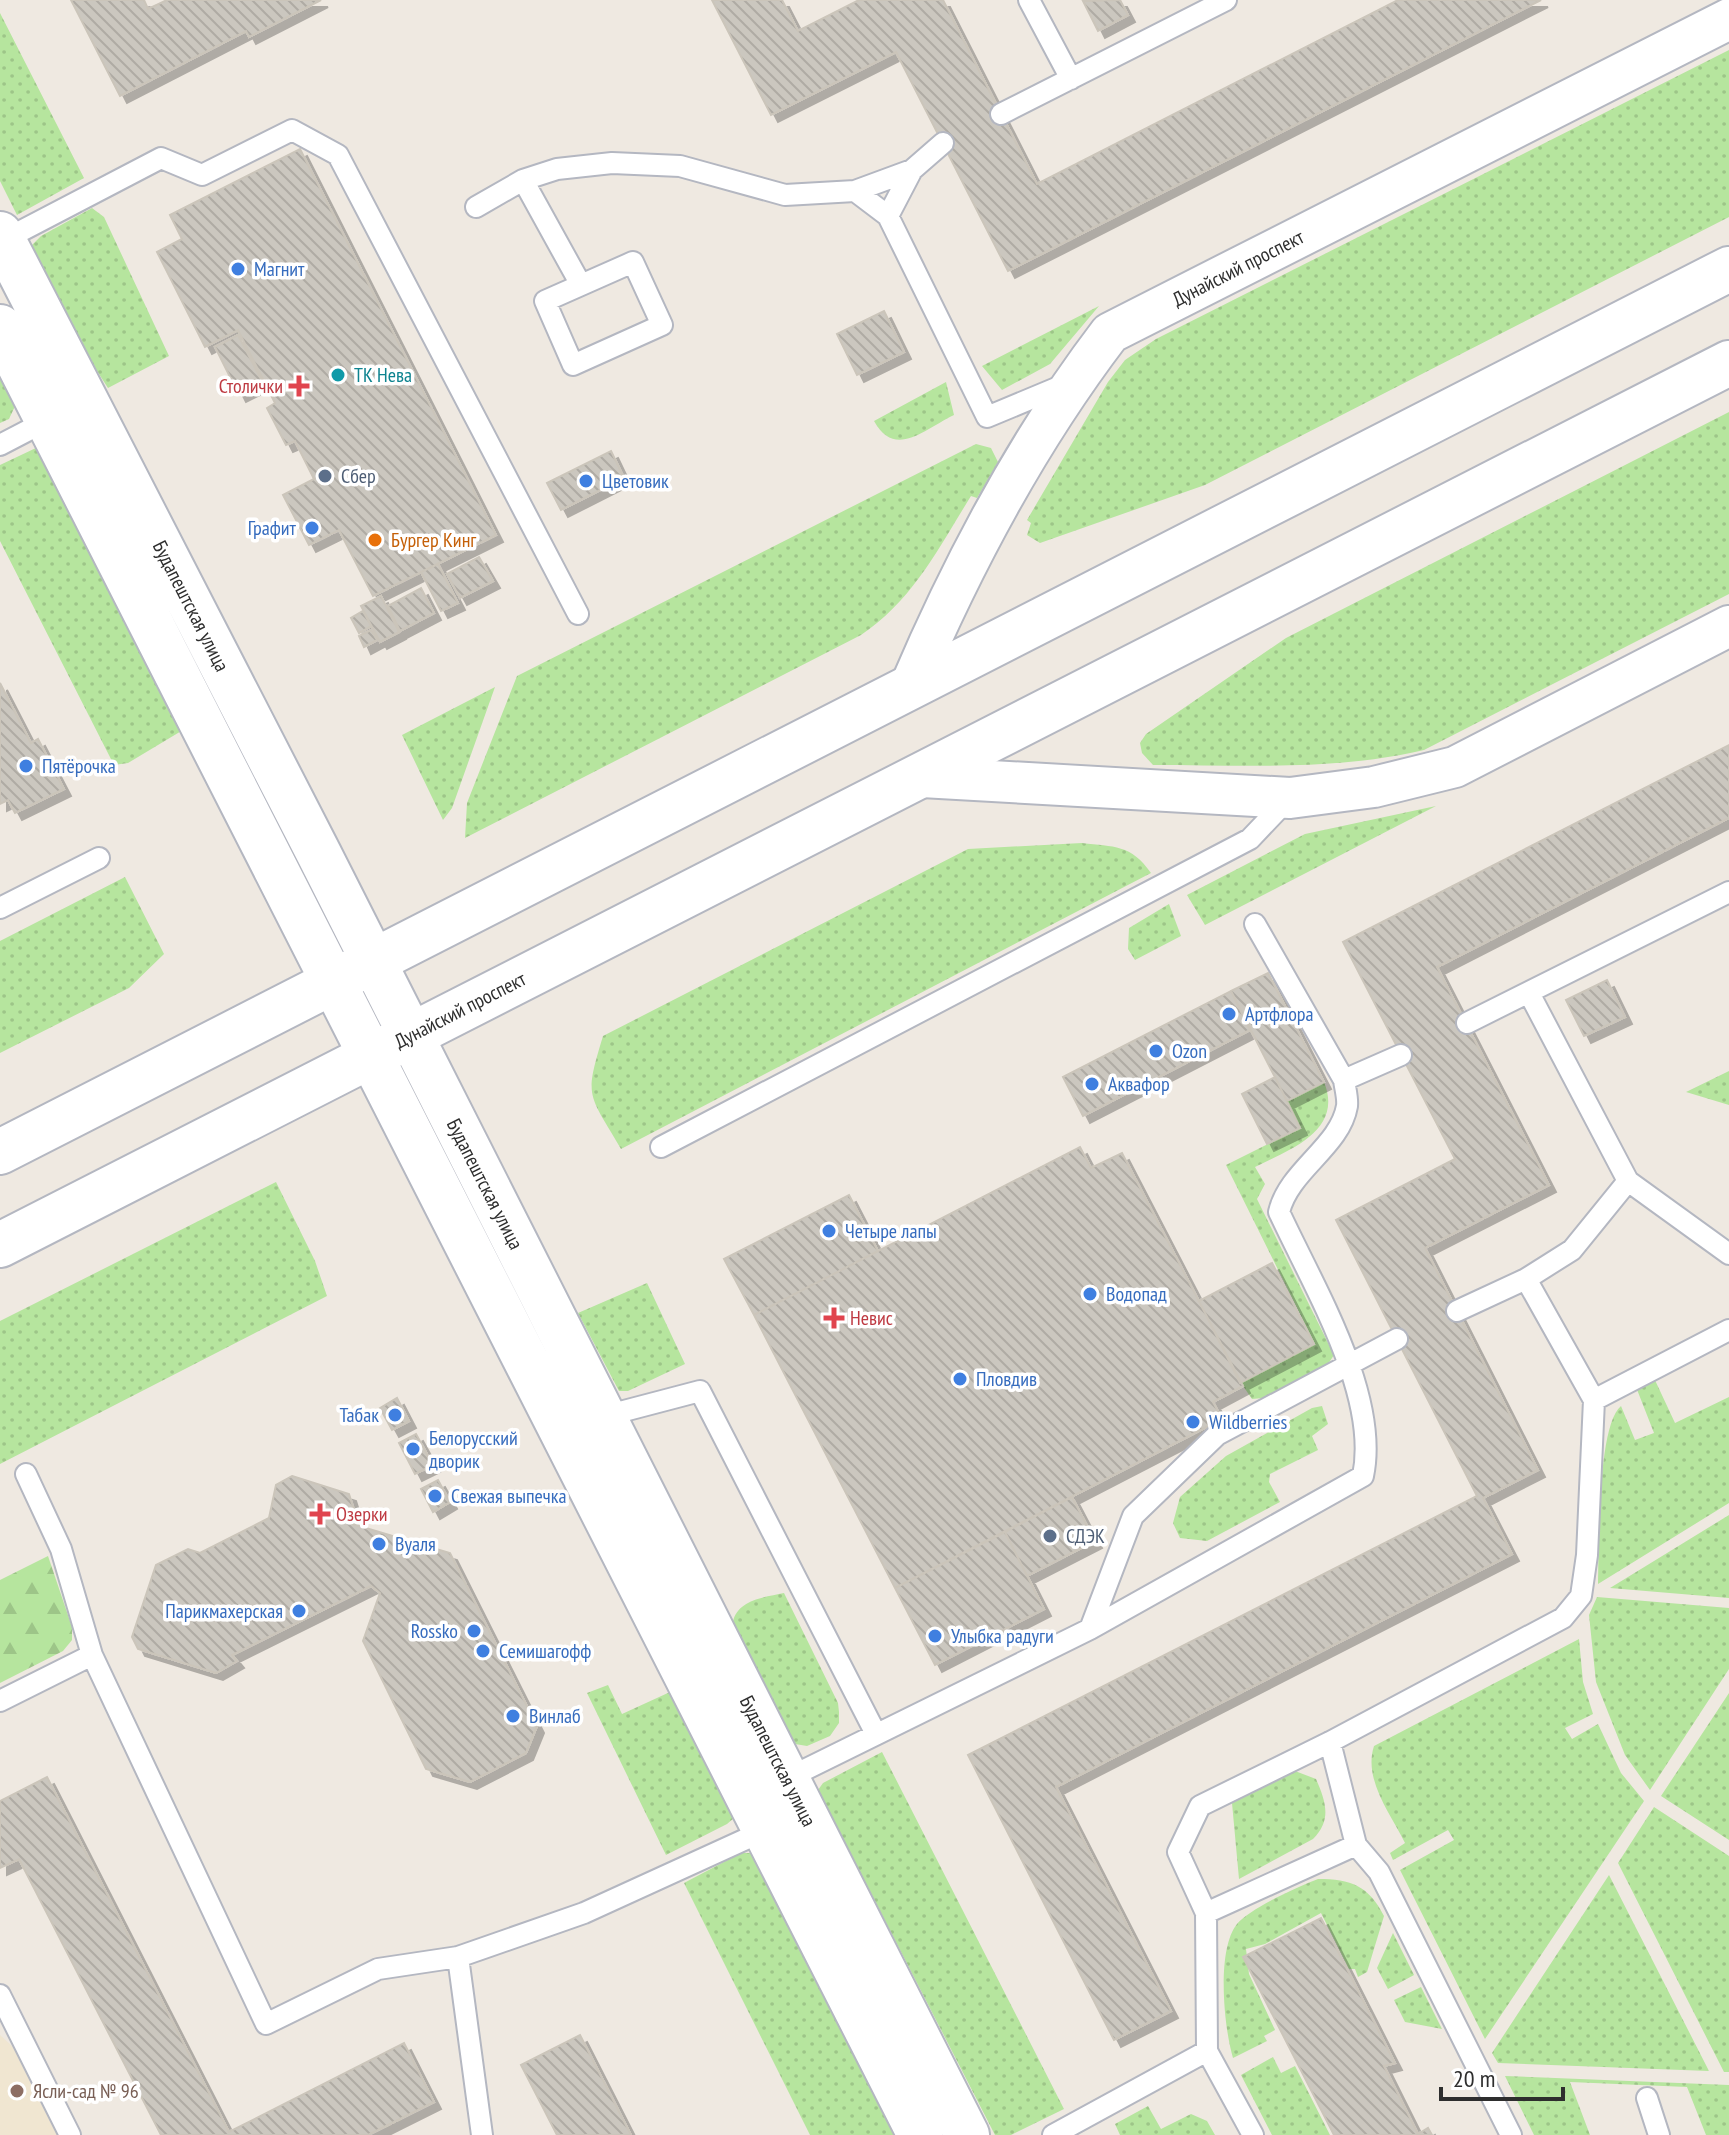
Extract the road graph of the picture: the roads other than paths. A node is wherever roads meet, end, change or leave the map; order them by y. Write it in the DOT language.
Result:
graph roads {
  1 [pos="1029,0"];
  2 [pos="1226,0"];
  3 [pos="1729,19"];
  4 [pos="1071,79"];
  5 [pos="1001,114"];
  6 [pos="943,143"];
  7 [pos="912,170"];
  8 [pos="523,180"];
  9 [pos="855,191"];
  10 [pos="476,207"];
  11 [pos="888,216"];
  12 [pos="1,239"];
  13 [pos="1729,269"];
  14 [pos="581,285"];
  15 [pos="0,327"];
  16 [pos="1729,363"];
  17 [pos="1074,381"];
  18 [pos="48,420"];
  19 [pos="0,445"];
  20 [pos="578,614"];
  21 [pos="1729,626"];
  22 [pos="910,687"];
  23 [pos="922,777"];
  24 [pos="1290,798"];
  25 [pos="99,858"];
  26 [pos="1729,892"];
  27 [pos="0,908"];
  28 [pos="1255,924"];
  29 [pos="354,971"];
  30 [pos="1529,993"];
  31 [pos="1467,1023"];
  32 [pos="391,1045"];
  33 [pos="1401,1055"];
  34 [pos="1344,1080"];
  35 [pos="661,1147"];
  36 [pos="0,1152"];
  37 [pos="1628,1181"];
  38 [pos="0,1245"];
  39 [pos="1729,1254"];
  40 [pos="1526,1279"];
  41 [pos="1457,1311"];
  42 [pos="1729,1330"];
  43 [pos="1397,1339"];
  44 [pos="1350,1367"];
  45 [pos="1594,1400"];
  46 [pos="603,1415"];
  47 [pos="566,1437"];
  48 [pos="26,1474"];
  49 [pos="1090,1629"];
  50 [pos="92,1655"];
  51 [pos="0,1701"];
  52 [pos="876,1734"];
  53 [pos="1330,1742"];
  54 [pos="795,1795"];
  55 [pos="757,1814"];
  56 [pos="1356,1845"];
  57 [pos="1206,1913"];
  58 [pos="458,1957"];
  59 [pos="0,1995"];
  60 [pos="1207,2051"];
  61 [pos="1647,2098"];
  62 [pos="70,2135"];
  63 [pos="482,2135"];
  64 [pos="920,2135"];
  65 [pos="967,2135"];
  66 [pos="1053,2135"];
  67 [pos="1253,2135"];
  68 [pos="1511,2135"];
  69 [pos="1659,2135"];
  1 -- 4 [label="lane"];
  2 -- 4 [label="lane"];
  3 -- 17 [label="street, Дунайский проспект"];
  4 -- 5 [label="lane"];
  6 -- 7 [label="lane"];
  7 -- 9 [label="lane"];
  7 -- 11 [label="lane"];
  8 -- 9 [label="lane"];
  8 -- 10 [label="lane"];
  8 -- 14 [label="lane"];
  9 -- 11 [label="lane"];
  11 -- 17 [label="lane"];
  12 -- 20 [label="lane"];
  12 -- 29 [label="street, Будапештская улица"];
  13 -- 22 [label="street"];
  14 -- 14 [label="lane"];
  15 -- 18 [label="street, Будапештская улица"];
  16 -- 23 [label="street, Дунайский проспект"];
  17 -- 22 [label="street, Дунайский проспект"];
  18 -- 19 [label="lane"];
  18 -- 29 [label="street, Будапештская улица"];
  21 -- 24 [label="street"];
  22 -- 29 [label="street"];
  23 -- 24 [label="street"];
  23 -- 32 [label="street, Дунайский проспект"];
  24 -- 35 [label="lane"];
  25 -- 27 [label="lane"];
  26 -- 30 [label="lane"];
  28 -- 34 [label="lane"];
  29 -- 32 [label="street, Будапештская улица"];
  29 -- 36 [label="street"];
  30 -- 31 [label="lane"];
  30 -- 37 [label="lane"];
  32 -- 38 [label="street, Дунайский проспект"];
  32 -- 46 [label="street, Будапештская улица"];
  32 -- 47 [label="street, Будапештская улица"];
  33 -- 34 [label="lane"];
  34 -- 44 [label="lane"];
  37 -- 39 [label="lane"];
  37 -- 40 [label="lane"];
  40 -- 41 [label="lane"];
  40 -- 45 [label="lane"];
  42 -- 45 [label="lane"];
  43 -- 44 [label="lane"];
  44 -- 49 [label="lane"];
  44 -- 49 [label="lane"];
  45 -- 53 [label="lane"];
  46 -- 47 [label="lane"];
  46 -- 52 [label="lane"];
  46 -- 54 [label="street, Будапештская улица"];
  47 -- 55 [label="street, Будапештская улица"];
  48 -- 50 [label="lane"];
  49 -- 52 [label="lane"];
  50 -- 51 [label="lane"];
  50 -- 58 [label="lane"];
  52 -- 54 [label="lane"];
  53 -- 56 [label="lane"];
  53 -- 57 [label="lane"];
  54 -- 55 [label="lane"];
  54 -- 55 [label="lane"];
  54 -- 65 [label="street, Будапештская улица"];
  55 -- 58 [label="lane"];
  55 -- 64 [label="street, Будапештская улица"];
  56 -- 57 [label="lane"];
  56 -- 68 [label="lane"];
  57 -- 60 [label="lane"];
  58 -- 63 [label="lane"];
  59 -- 62 [label="lane"];
  60 -- 66 [label="lane"];
  60 -- 67 [label="lane"];
  61 -- 69 [label="lane"];
}
